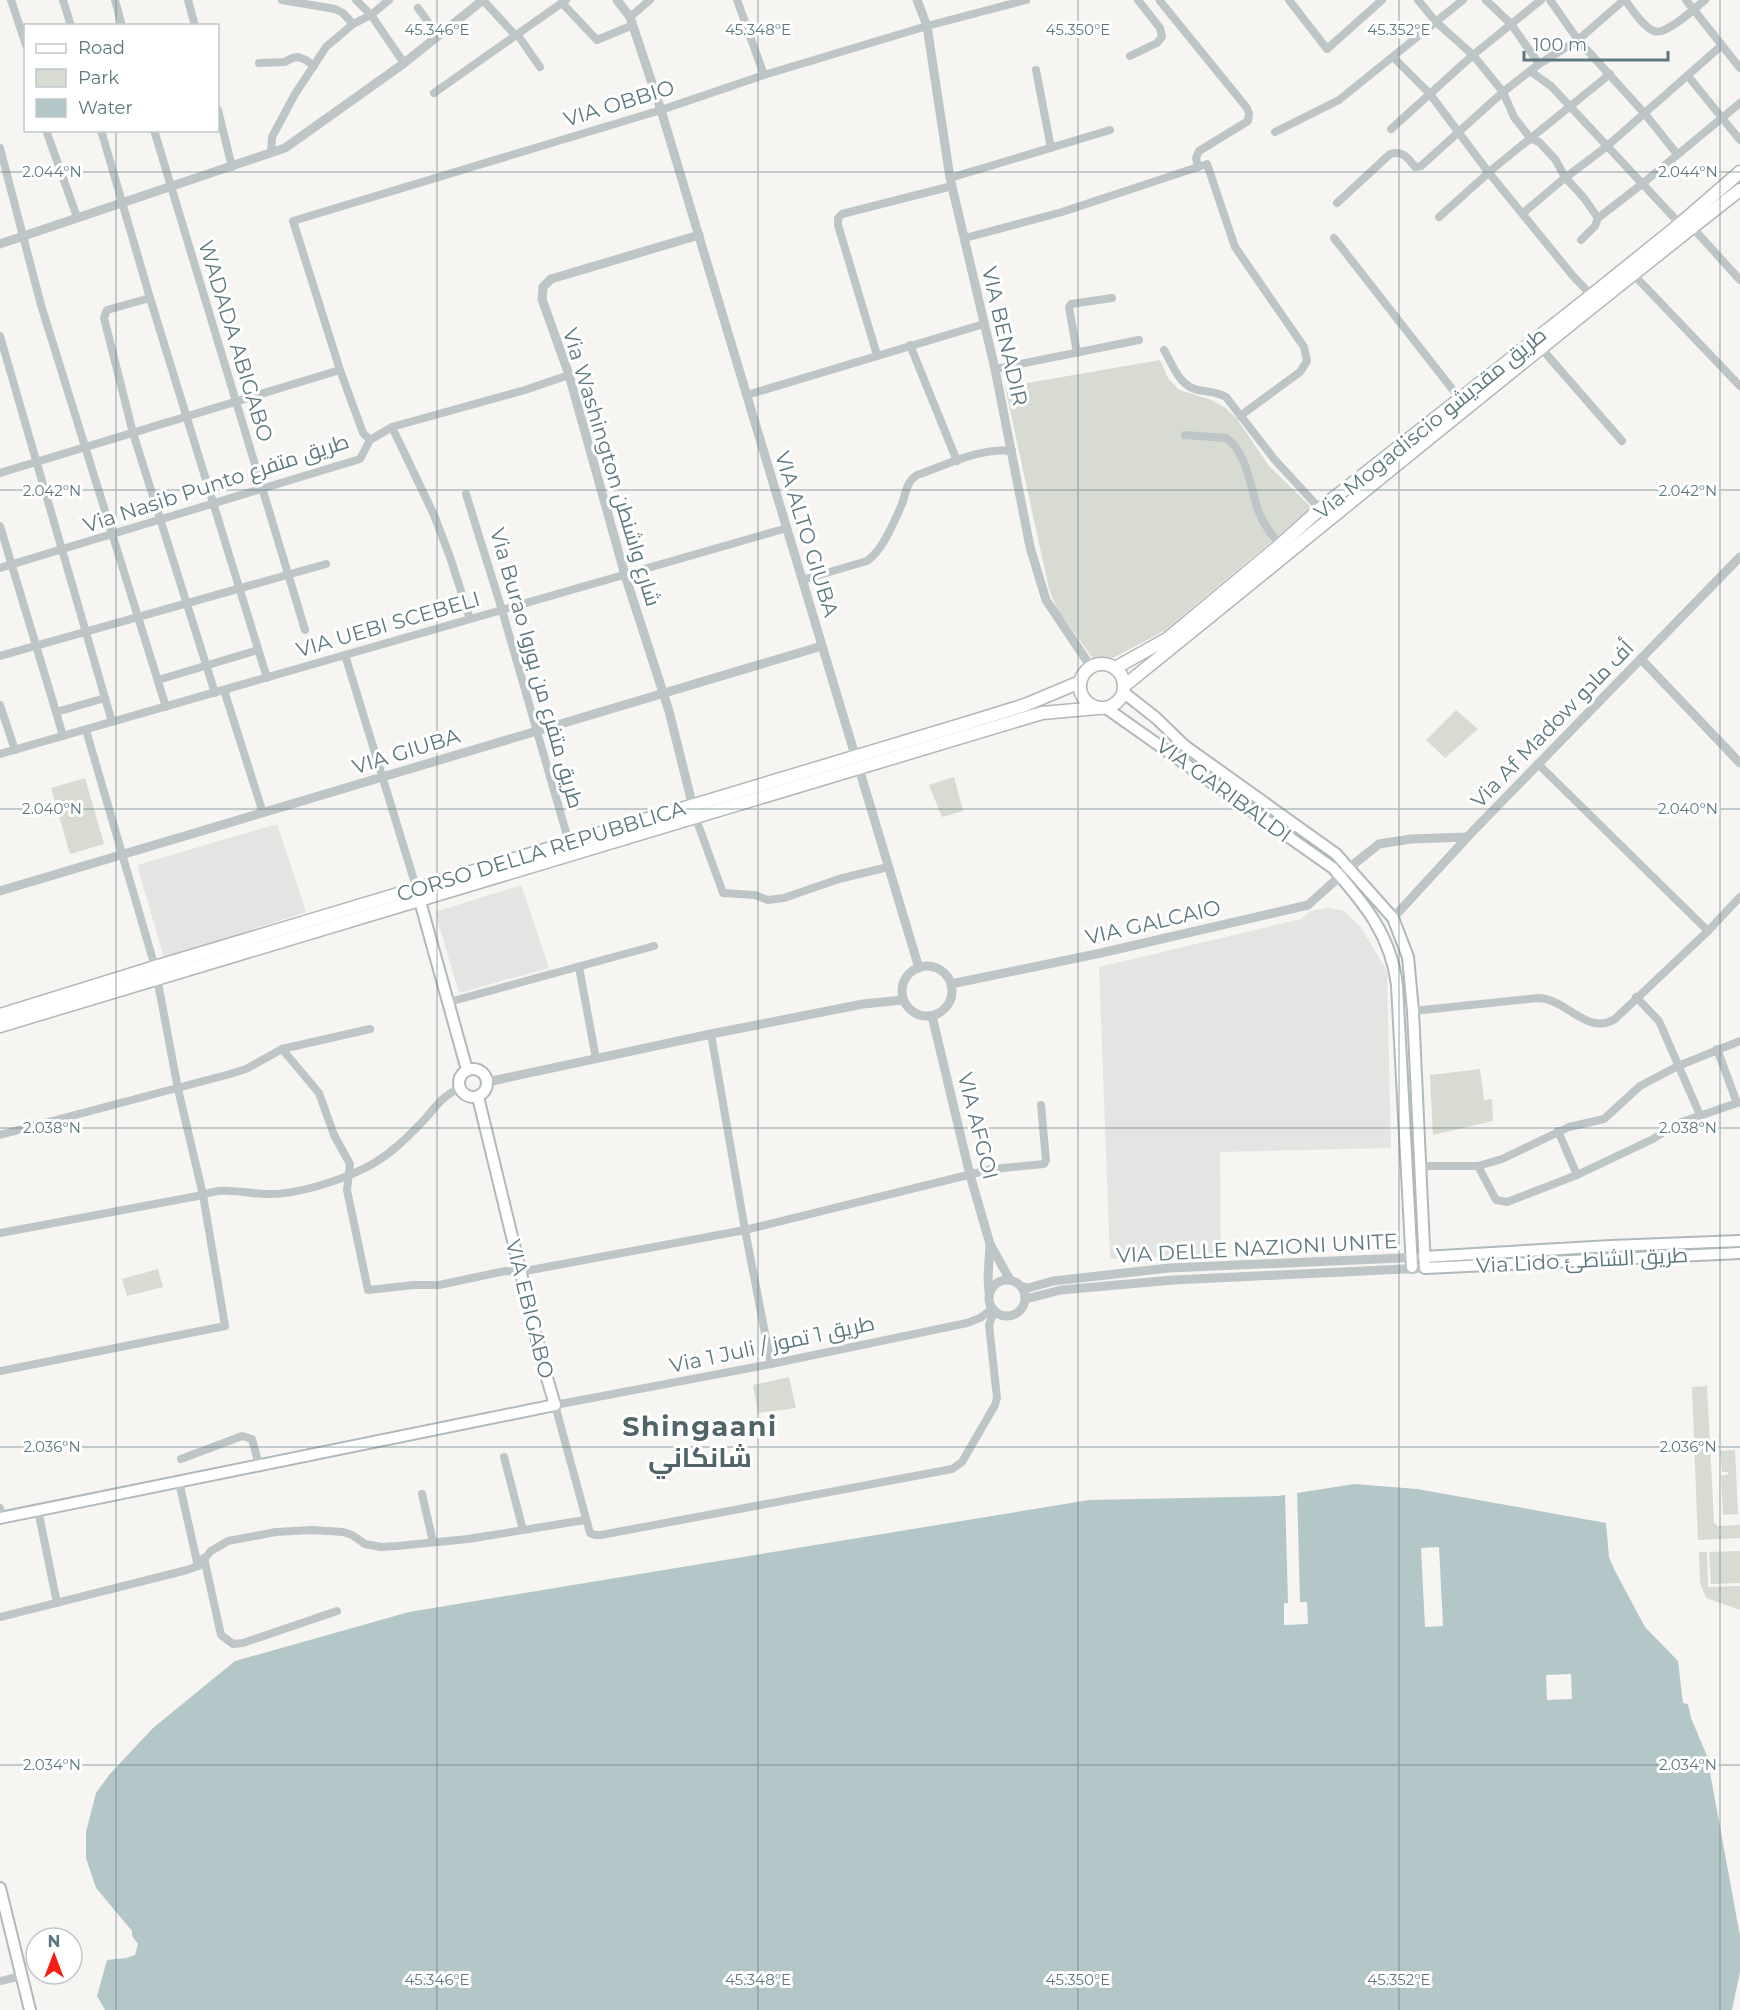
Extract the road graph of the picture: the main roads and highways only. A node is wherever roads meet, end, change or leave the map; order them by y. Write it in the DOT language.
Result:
graph roads {
  1 [pos="1740,172"];
  2 [pos="1740,190"];
  3 [pos="1686,226"];
  4 [pos="1595,299"];
  5 [pos="1501,374"];
  6 [pos="1439,414"];
  7 [pos="1447,425"];
  8 [pos="1284,550"];
  9 [pos="1115,668"];
  10 [pos="1080,682"];
  11 [pos="1124,689"];
  12 [pos="1102,708"];
  13 [pos="857,763"];
  14 [pos="419,896"];
  15 [pos="156,972"];
  16 [pos="1397,985"];
  17 [pos="1411,985"];
  18 [pos="0,1015"];
  19 [pos="0,1026"];
  20 [pos="467,1070"];
  21 [pos="477,1097"];
  22 [pos="1740,1241"];
  23 [pos="1611,1246"];
  24 [pos="1740,1253"];
  25 [pos="1610,1258"];
  26 [pos="1412,1262"];
  27 [pos="1424,1262"];
  28 [pos="1,1514"];
  29 [pos="0,1888"];
  30 [pos="30,2010"];
  1 -- 3 [label="highway, Via Mogadiscio طريق مقديشو"];
  2 -- 3 [label="highway, Via Mogadiscio طريق مقديشو"];
  3 -- 4 [label="highway, Via Mogadiscio طريق مقديشو"];
  3 -- 4 [label="highway, Via Mogadiscio طريق مقديشو"];
  4 -- 5 [label="highway, Via Mogadiscio طريق مقديشو"];
  4 -- 5 [label="highway, Via Mogadiscio طريق مقديشو"];
  5 -- 6 [label="highway, Via Mogadiscio طريق مقديشو"];
  5 -- 7 [label="highway, Via Mogadiscio طريق مقديشو"];
  6 -- 7 [label="highway"];
  6 -- 8 [label="highway, Via Mogadiscio طريق مقديشو"];
  7 -- 8 [label="highway, Via Mogadiscio طريق مقديشو"];
  8 -- 9 [label="highway, Via Mogadiscio طريق مقديشو"];
  8 -- 11 [label="highway, Via Mogadiscio طريق مقديشو"];
  9 -- 10 [label="highway"];
  9 -- 11 [label="highway"];
  10 -- 12 [label="highway"];
  10 -- 13 [label="highway"];
  11 -- 12 [label="highway"];
  11 -- 17 [label="main road, VIA GARIBALDI"];
  12 -- 13 [label="highway"];
  12 -- 16 [label="main road, VIA GARIBALDI"];
  13 -- 14 [label="highway"];
  14 -- 15 [label="highway"];
  14 -- 20 [label="main road"];
  15 -- 18 [label="highway"];
  15 -- 19 [label="highway"];
  16 -- 17 [label="main road"];
  16 -- 26 [label="main road, VIA GARIBALDI"];
  17 -- 27 [label="main road"];
  20 -- 21 [label="main road"];
  20 -- 21 [label="main road"];
  21 -- 28 [label="main road, VIA EBIGABO"];
  22 -- 23 [label="main road, Via Lido طريق الشاطئ"];
  23 -- 25 [label="main road"];
  23 -- 27 [label="main road, Via Lido طريق الشاطئ"];
  24 -- 25 [label="main road, Via Lido طريق الشاطئ"];
  25 -- 27 [label="main road, Via Lido طريق الشاطئ"];
  29 -- 30 [label="main road"];
}
